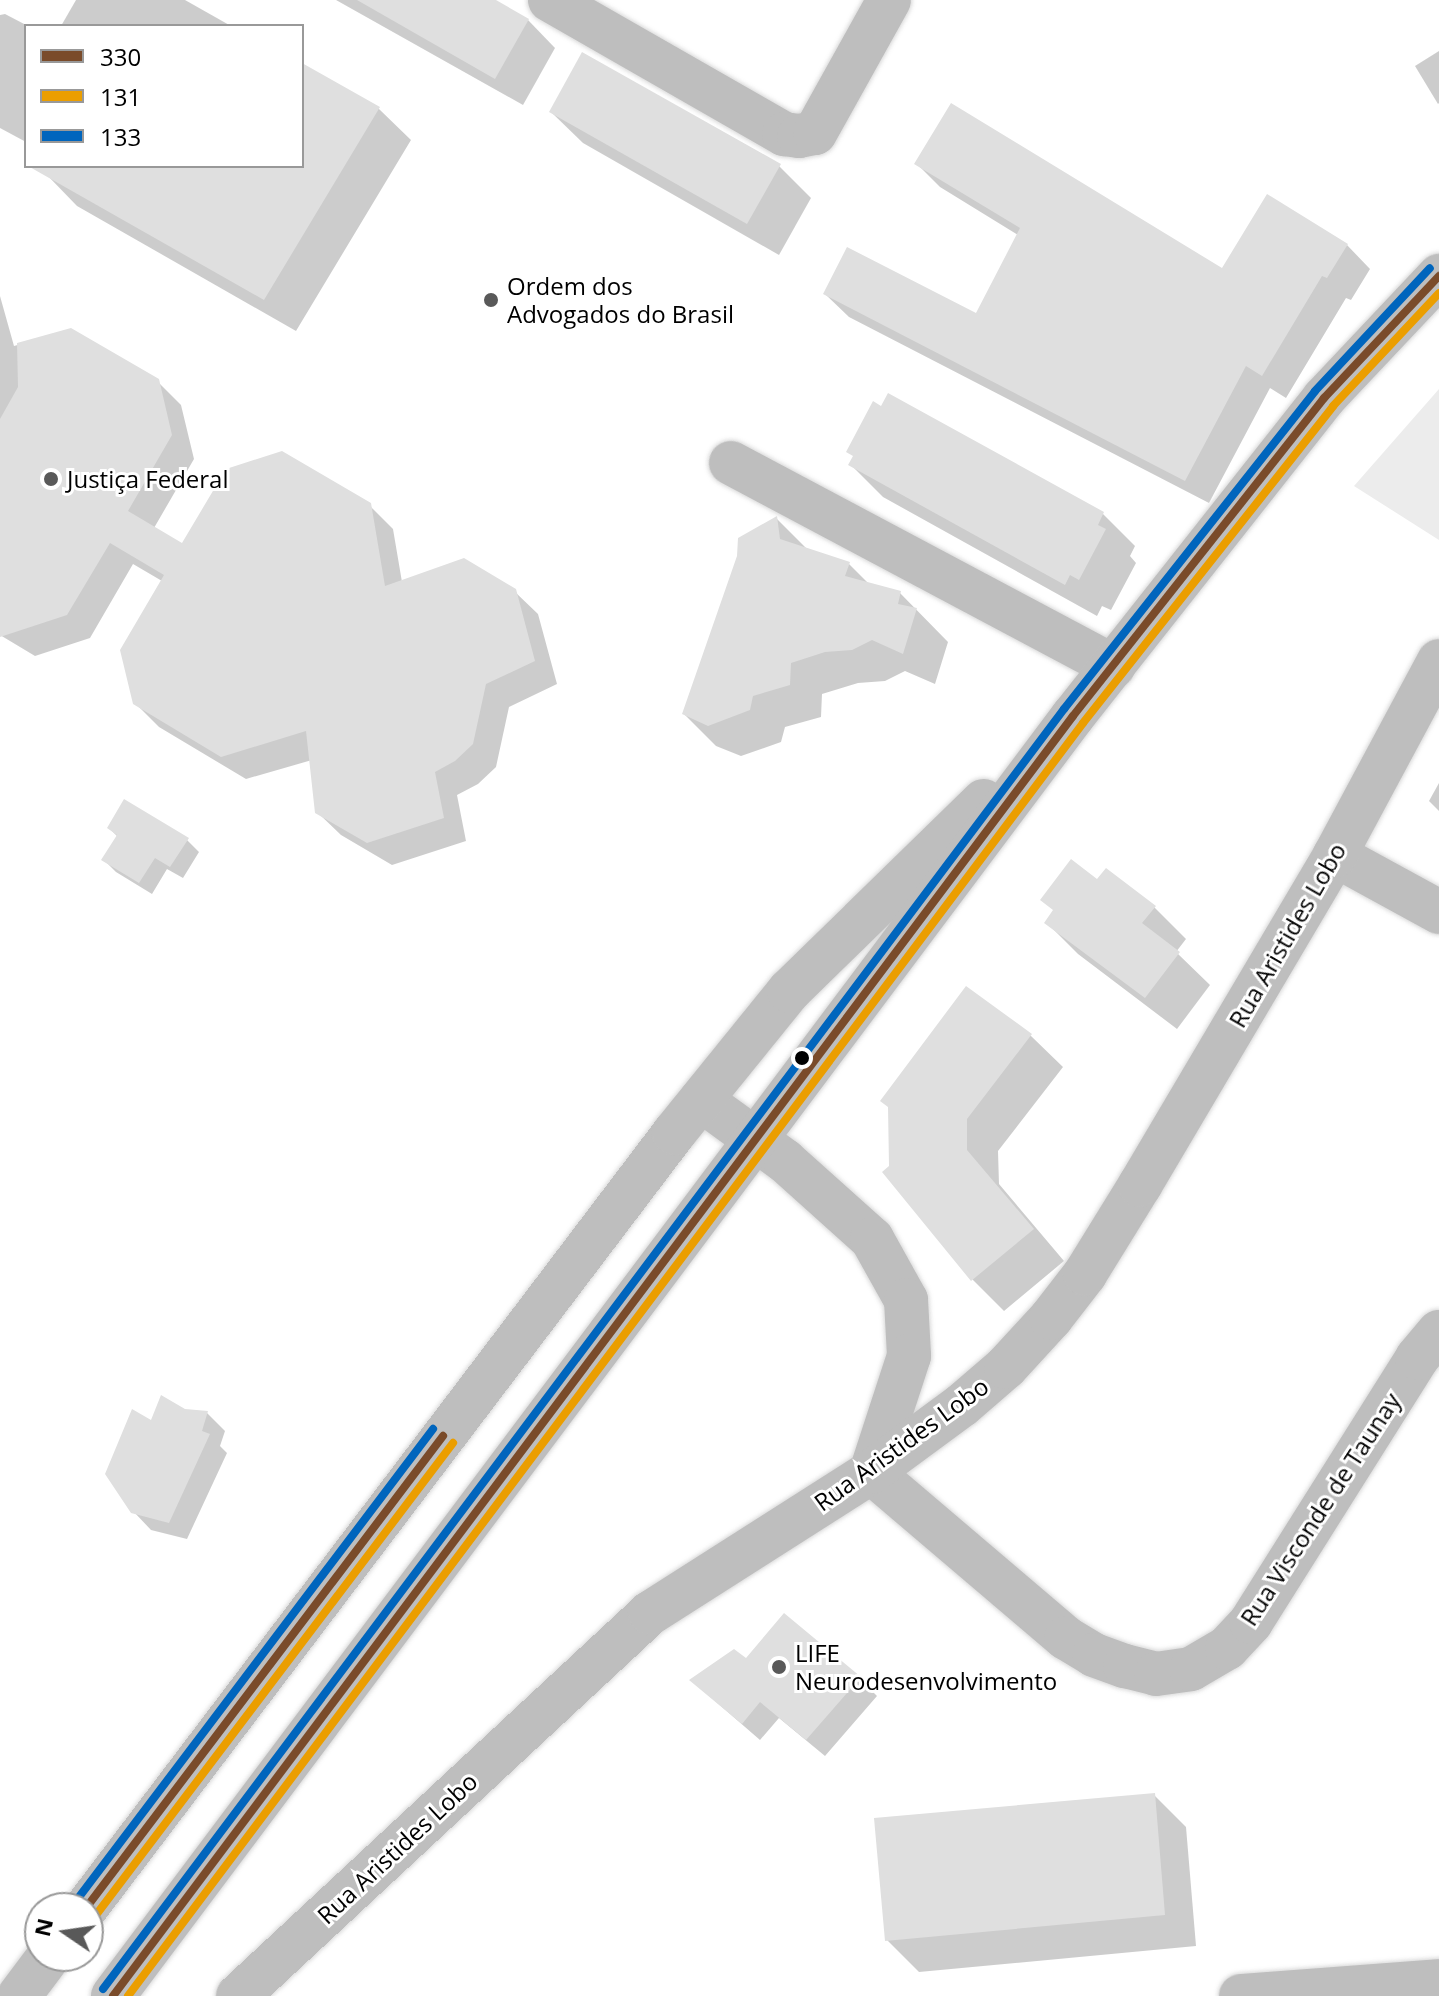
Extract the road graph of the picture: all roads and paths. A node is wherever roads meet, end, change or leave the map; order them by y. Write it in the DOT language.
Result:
graph roads {
  1 [pos="550,0"];
  2 [pos="889,0"];
  3 [pos="1439,276"];
  4 [pos="731,463"];
  5 [pos="1439,661"];
  6 [pos="1113,666"];
  7 [pos="1073,716"];
  8 [pos="1335,855"];
  9 [pos="1439,912"];
  10 [pos="701,1100"];
  11 [pos="758,1139"];
  12 [pos="1439,1332"];
  13 [pos="871,1472"];
  14 [pos="98,1892"];
  15 [pos="37,1972"];
  16 [pos="1439,1981"];
  17 [pos="19,1996"];
  18 [pos="113,1996"];
  19 [pos="238,1996"];
  20 [pos="1241,1996"];
  1 -- 2 [label="street"];
  3 -- 6 [label="street"];
  4 -- 6 [label="street"];
  5 -- 8 [label="street, Rua Aristides Lobo"];
  6 -- 7 [label="street"];
  7 -- 10 [label="street"];
  7 -- 11 [label="street"];
  8 -- 9 [label="street"];
  8 -- 13 [label="street, Rua Aristides Lobo"];
  10 -- 11 [label="street"];
  10 -- 14 [label="street"];
  11 -- 13 [label="street"];
  11 -- 18 [label="street"];
  12 -- 13 [label="street, Rua Visconde de Taunay"];
  13 -- 19 [label="street, Rua Aristides Lobo"];
  15 -- 17 [label="street"];
  16 -- 20 [label="street"];
}
